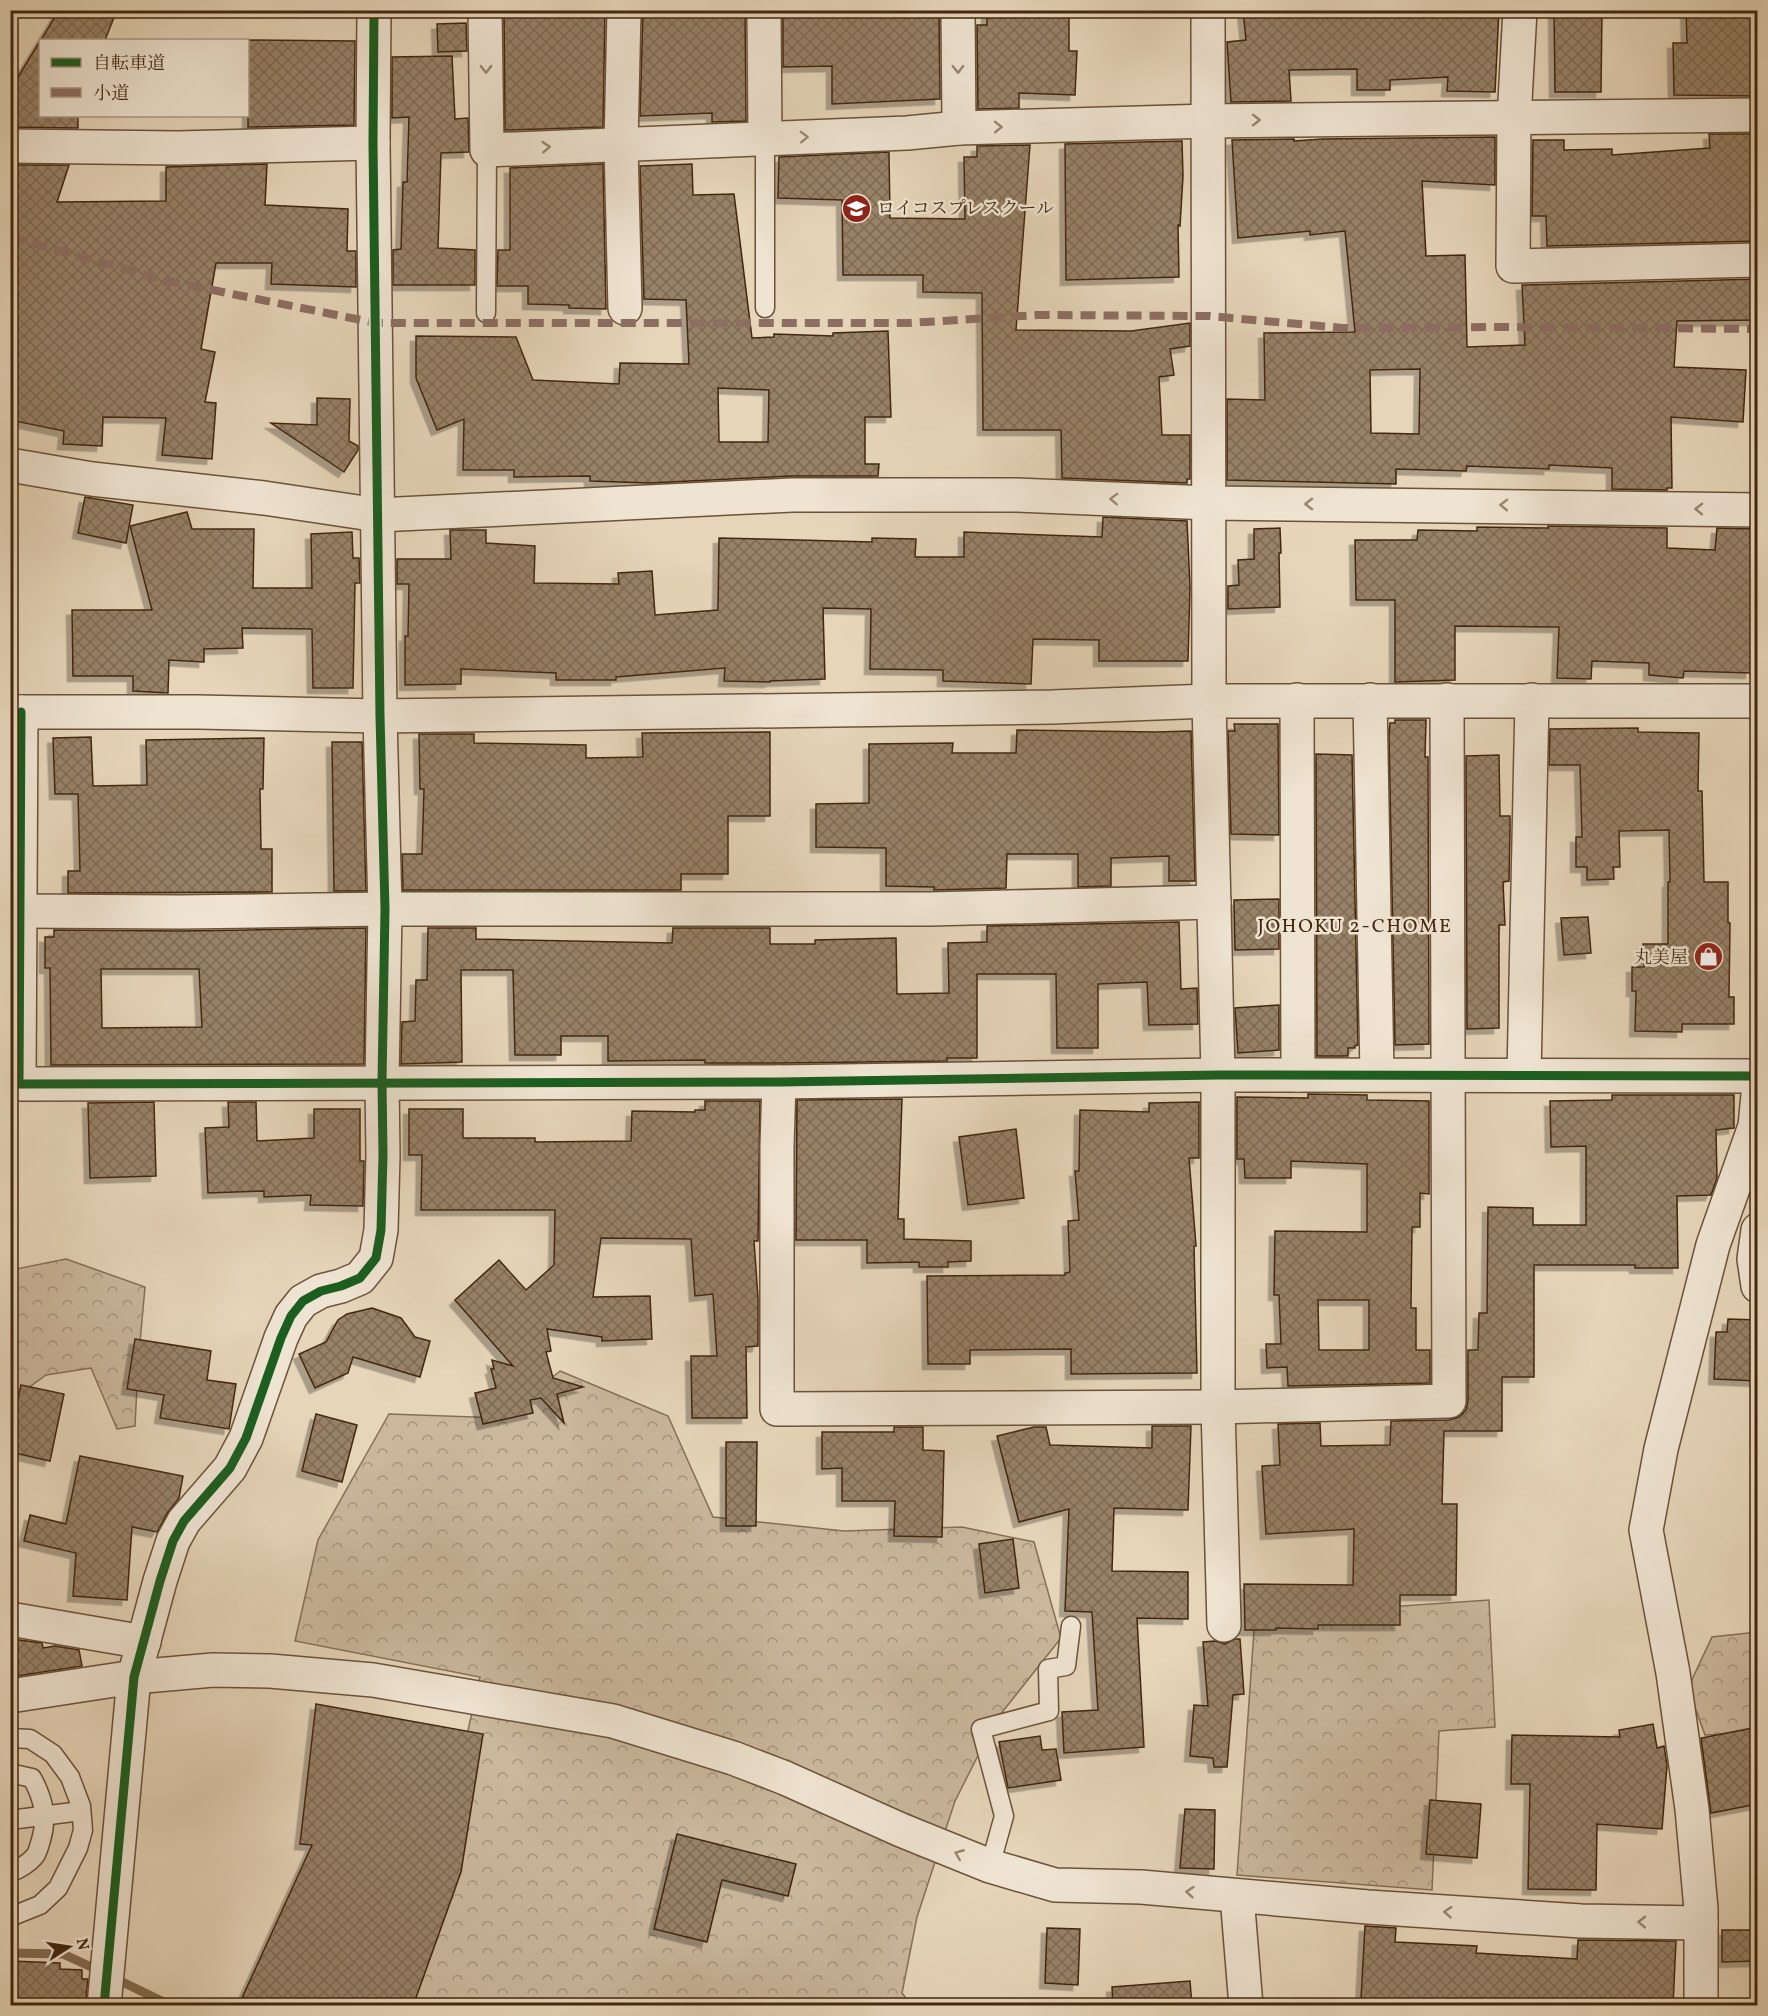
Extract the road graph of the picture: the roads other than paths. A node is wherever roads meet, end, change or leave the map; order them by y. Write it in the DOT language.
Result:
graph roads {
  1 [pos="374,10"];
  2 [pos="485,10"];
  3 [pos="624,10"];
  4 [pos="764,10"];
  5 [pos="958,10"];
  6 [pos="1208,10"];
  7 [pos="1520,10"];
  8 [pos="1758,115"];
  9 [pos="1514,119"];
  10 [pos="1209,120"];
  11 [pos="959,128"];
  12 [pos="765,139"];
  13 [pos="373,143"];
  14 [pos="621,145"];
  15 [pos="10,146"];
  16 [pos="487,150"];
  17 [pos="1758,260"];
  18 [pos="625,308"];
  19 [pos="765,308"];
  20 [pos="486,313"];
  21 [pos="10,465"];
  22 [pos="1210,503"];
  23 [pos="1758,510"];
  24 [pos="378,515"];
  25 [pos="1297,700"];
  26 [pos="1370,700"];
  27 [pos="1447,700"];
  28 [pos="1532,700"];
  29 [pos="1209,701"];
  30 [pos="1758,701"];
  31 [pos="16,712"];
  32 [pos="380,716"];
  33 [pos="1215,902"];
  34 [pos="385,909"];
  35 [pos="20,911"];
  36 [pos="1218,1075"];
  37 [pos="1298,1075"];
  38 [pos="1377,1075"];
  39 [pos="1447,1075"];
  40 [pos="1524,1075"];
  41 [pos="1758,1076"];
  42 [pos="382,1082"];
  43 [pos="779,1082"];
  44 [pos="15,1084"];
  45 [pos="1757,1126"];
  46 [pos="1758,1230"];
  47 [pos="1758,1287"];
  48 [pos="1218,1407"];
  49 [pos="10,1619"];
  50 [pos="1224,1625"];
  51 [pos="1071,1626"];
  52 [pos="144,1642"];
  53 [pos="134,1677"];
  54 [pos="10,1696"];
  55 [pos="10,1738"];
  56 [pos="10,1775"];
  57 [pos="81,1811"];
  58 [pos="45,1816"];
  59 [pos="10,1820"];
  60 [pos="990,1866"];
  61 [pos="10,1873"];
  62 [pos="1237,1896"];
  63 [pos="10,1917"];
  64 [pos="1701,1923"];
  65 [pos="104,1999"];
  66 [pos="1246,2006"];
  67 [pos="1701,2006"];
  1 -- 13 [label="street"];
  2 -- 16 [label="street, one-way"];
  3 -- 14 [label="street"];
  4 -- 12 [label="street"];
  5 -- 11 [label="street, one-way"];
  6 -- 10 [label="street"];
  7 -- 9 [label="street"];
  8 -- 9 [label="street"];
  10 -- 9 [label="street, one-way"];
  9 -- 17 [label="street"];
  11 -- 10 [label="street, one-way"];
  10 -- 22 [label="street"];
  12 -- 11 [label="street, one-way"];
  12 -- 14 [label="street"];
  12 -- 19 [label="lane"];
  13 -- 15 [label="street"];
  13 -- 24 [label="street"];
  16 -- 14 [label="street, one-way"];
  14 -- 18 [label="street"];
  16 -- 20 [label="lane"];
  21 -- 24 [label="street"];
  23 -- 22 [label="street, one-way"];
  22 -- 24 [label="street, one-way"];
  22 -- 29 [label="street"];
  24 -- 32 [label="street"];
  25 -- 26 [label="street"];
  25 -- 29 [label="street"];
  25 -- 37 [label="street"];
  26 -- 27 [label="street"];
  26 -- 38 [label="street"];
  27 -- 28 [label="street"];
  27 -- 39 [label="street"];
  28 -- 30 [label="street"];
  28 -- 40 [label="street"];
  29 -- 32 [label="street"];
  29 -- 33 [label="street"];
  31 -- 32 [label="street"];
  31 -- 35 [label="street"];
  32 -- 34 [label="street"];
  33 -- 34 [label="street"];
  33 -- 36 [label="street"];
  34 -- 35 [label="street"];
  34 -- 42 [label="street"];
  35 -- 44 [label="street"];
  36 -- 37 [label="street"];
  36 -- 43 [label="street"];
  36 -- 48 [label="street"];
  37 -- 38 [label="street"];
  38 -- 39 [label="street"];
  39 -- 40 [label="street"];
  39 -- 48 [label="street"];
  40 -- 41 [label="street"];
  42 -- 43 [label="street"];
  42 -- 44 [label="street"];
  42 -- 52 [label="street"];
  43 -- 48 [label="street"];
  45 -- 64 [label="street"];
  46 -- 47 [label="street"];
  48 -- 50 [label="street"];
  49 -- 52 [label="street"];
  51 -- 60 [label="lane"];
  52 -- 53 [label="street"];
  53 -- 54 [label="street"];
  60 -- 53 [label="street, one-way"];
  53 -- 65 [label="street"];
  55 -- 57 [label="lane"];
  56 -- 58 [label="lane"];
  57 -- 58 [label="lane"];
  57 -- 63 [label="lane"];
  58 -- 59 [label="lane"];
  58 -- 61 [label="lane"];
  62 -- 60 [label="street, one-way"];
  64 -- 62 [label="street, one-way"];
  62 -- 66 [label="street"];
  64 -- 67 [label="street"];
}
